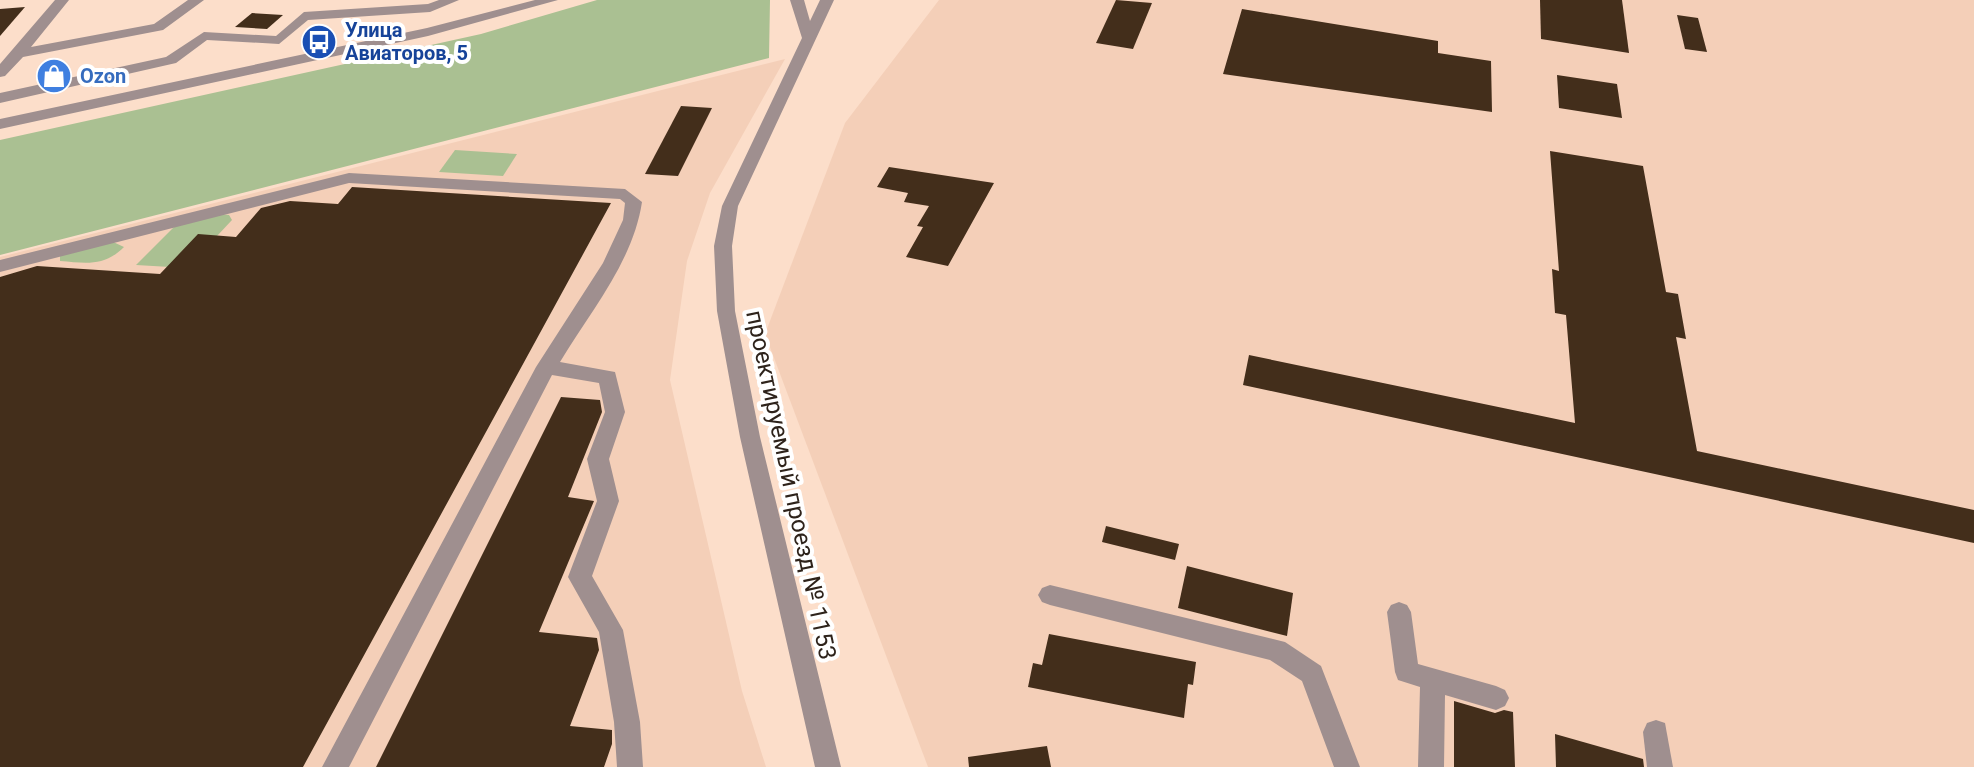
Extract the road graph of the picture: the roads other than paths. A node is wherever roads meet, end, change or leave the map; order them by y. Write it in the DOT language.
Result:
graph roads {
  1 [pos="62,0"];
  2 [pos="197,0"];
  3 [pos="452,0"];
  4 [pos="551,0"];
  5 [pos="797,0"];
  6 [pos="827,0"];
  7 [pos="486,1"];
  8 [pos="494,15"];
  9 [pos="808,37"];
  10 [pos="18,54"];
  11 [pos="0,73"];
  12 [pos="0,98"];
  13 [pos="0,124"];
  14 [pos="0,266"];
  15 [pos="546,367"];
  16 [pos="1050,595"];
  17 [pos="1399,612"];
  18 [pos="1433,680"];
  19 [pos="1496,698"];
  20 [pos="1656,732"];
  21 [pos="335,767"];
  22 [pos="630,767"];
  23 [pos="828,767"];
  24 [pos="1347,767"];
  25 [pos="1431,767"];
  26 [pos="1660,767"];
  1 -- 10 [label="street"];
  2 -- 10 [label="street"];
  3 -- 12 [label="street"];
  4 -- 8 [label="street"];
  5 -- 9 [label="street"];
  6 -- 9 [label="street, проектируемый проезд № 1153"];
  7 -- 8 [label="street"];
  8 -- 13 [label="street"];
  9 -- 23 [label="street, проектируемый проезд № 1153"];
  10 -- 11 [label="street"];
  14 -- 15 [label="street"];
  15 -- 21 [label="street"];
  15 -- 22 [label="street"];
  16 -- 24 [label="street"];
  17 -- 18 [label="street"];
  18 -- 19 [label="street"];
  18 -- 25 [label="street"];
  20 -- 26 [label="street"];
}
